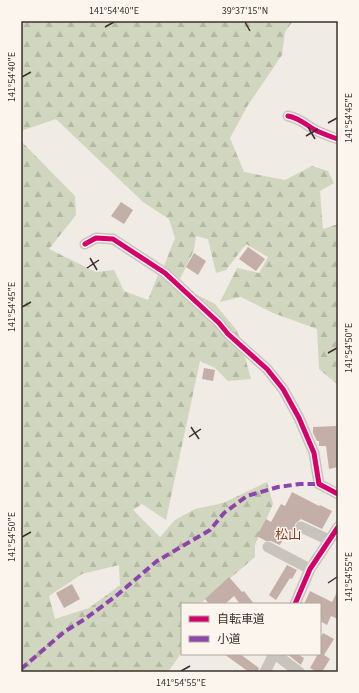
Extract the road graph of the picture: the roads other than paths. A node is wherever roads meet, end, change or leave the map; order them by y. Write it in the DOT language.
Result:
graph roads {
  1 [pos="288,116"];
  2 [pos="338,140"];
  3 [pos="85,244"];
  4 [pos="338,494"];
  5 [pos="301,527"];
  6 [pos="338,527"];
  7 [pos="329,540"];
  8 [pos="268,547"];
  9 [pos="310,569"];
  10 [pos="295,603"];
  11 [pos="274,655"];
  12 [pos="276,655"];
  13 [pos="265,672"];
  14 [pos="299,672"];
  1 -- 2 [label="street"];
  3 -- 4 [label="street"];
  5 -- 7 [label="street"];
  6 -- 7 [label="street"];
  7 -- 9 [label="street"];
  8 -- 9 [label="street"];
  9 -- 10 [label="street"];
  11 -- 13 [label="street"];
  12 -- 14 [label="street"];
}
